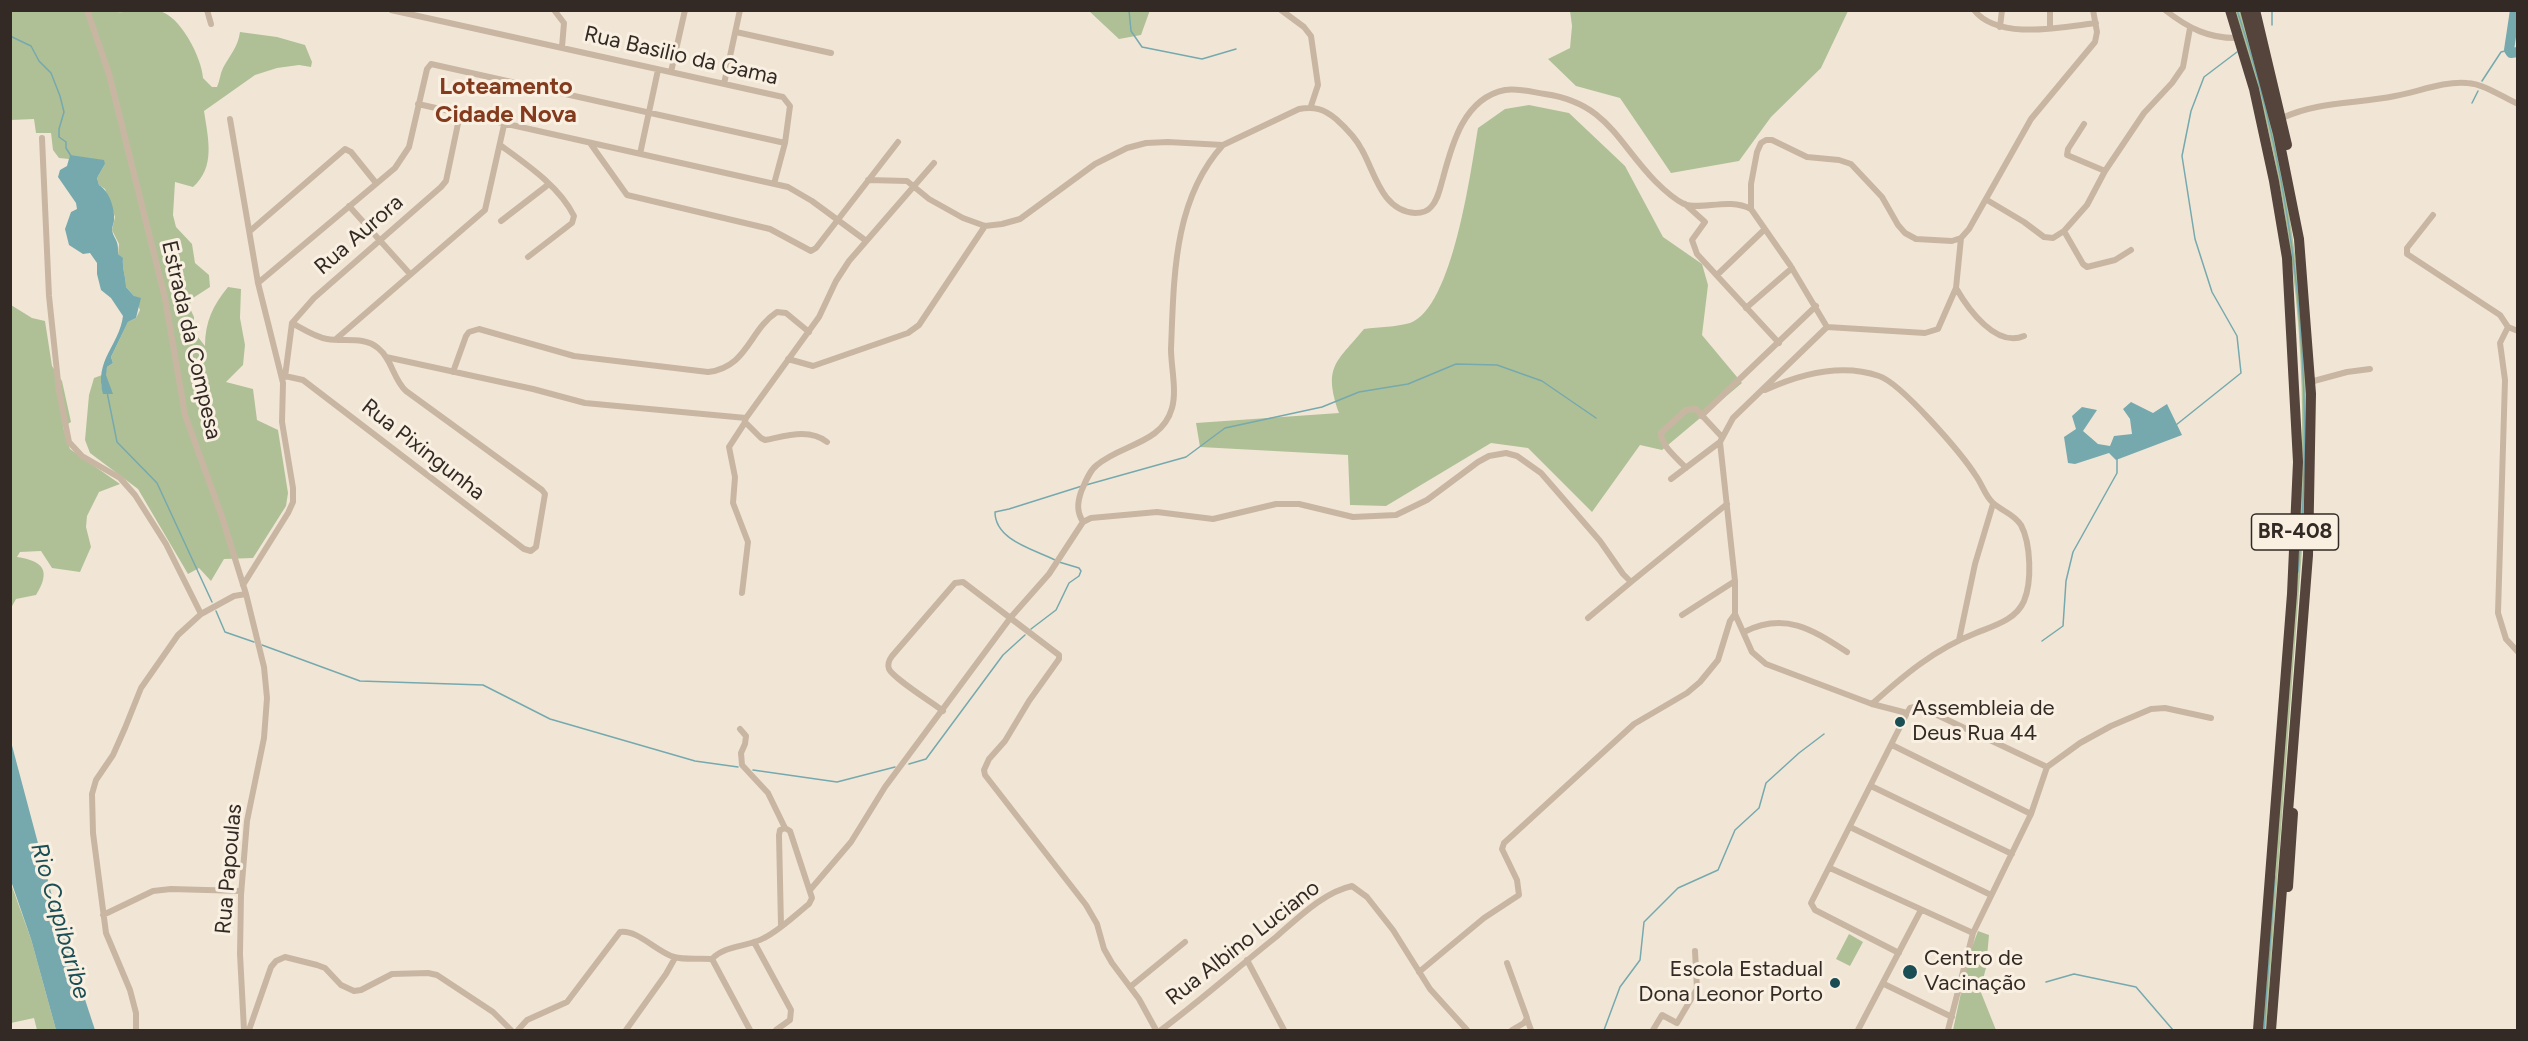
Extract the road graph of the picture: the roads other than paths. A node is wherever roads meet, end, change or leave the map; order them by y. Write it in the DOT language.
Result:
graph roads {
  1 [pos="87,10"];
  2 [pos="207,10"];
  3 [pos="391,10"];
  4 [pos="554,10"];
  5 [pos="685,10"];
  6 [pos="740,10"];
  7 [pos="1281,10"];
  8 [pos="1974,10"];
  9 [pos="2002,10"];
  10 [pos="2050,10"];
  11 [pos="2093,10"];
  12 [pos="2165,10"];
  13 [pos="2230,10"];
  14 [pos="2245,10"];
  15 [pos="2255,10"];
  16 [pos="2096,23"];
  17 [pos="211,24"];
  18 [pos="2000,27"];
  19 [pos="2050,27"];
  20 [pos="2190,28"];
  21 [pos="736,32"];
  22 [pos="2239,38"];
  23 [pos="562,47"];
  24 [pos="831,53"];
  25 [pos="658,70"];
  26 [pos="671,72"];
  27 [pos="724,84"];
  28 [pos="418,104"];
  29 [pos="2517,104"];
  30 [pos="1311,106"];
  31 [pos="649,112"];
  32 [pos="460,114"];
  33 [pos="2282,118"];
  34 [pos="230,119"];
  35 [pos="2084,124"];
  36 [pos="504,125"];
  37 [pos="42,138"];
  38 [pos="898,142"];
  39 [pos="590,143"];
  40 [pos="785,143"];
  41 [pos="500,145"];
  42 [pos="1223,145"];
  43 [pos="640,154"];
  44 [pos="934,163"];
  45 [pos="2105,171"];
  46 [pos="868,180"];
  47 [pos="376,183"];
  48 [pos="549,184"];
  49 [pos="774,184"];
  50 [pos="912,186"];
  51 [pos="1987,200"];
  52 [pos="1685,204"];
  53 [pos="350,206"];
  54 [pos="1751,209"];
  55 [pos="2433,215"];
  56 [pos="837,220"];
  57 [pos="501,221"];
  58 [pos="985,226"];
  59 [pos="1765,229"];
  60 [pos="250,231"];
  61 [pos="2064,231"];
  62 [pos="1961,238"];
  63 [pos="865,240"];
  64 [pos="380,242"];
  65 [pos="2131,250"];
  66 [pos="528,257"];
  67 [pos="1792,268"];
  68 [pos="410,274"];
  69 [pos="1717,275"];
  70 [pos="258,283"];
  71 [pos="1956,288"];
  72 [pos="1816,306"];
  73 [pos="1746,308"];
  74 [pos="2306,320"];
  75 [pos="292,324"];
  76 [pos="1827,327"];
  77 [pos="2508,327"];
  78 [pos="2517,331"];
  79 [pos="809,332"];
  80 [pos="2024,336"];
  81 [pos="336,339"];
  82 [pos="1779,343"];
  83 [pos="386,357"];
  84 [pos="788,359"];
  85 [pos="2370,369"];
  86 [pos="453,372"];
  87 [pos="289,376"];
  88 [pos="2310,382"];
  89 [pos="283,383"];
  90 [pos="1760,392"];
  91 [pos="1701,416"];
  92 [pos="745,420"];
  93 [pos="1721,440"];
  94 [pos="826,442"];
  95 [pos="1686,468"];
  96 [pos="1671,479"];
  97 [pos="1726,504"];
  98 [pos="1993,504"];
  99 [pos="1083,522"];
  100 [pos="1735,581"];
  101 [pos="1631,582"];
  102 [pos="243,585"];
  103 [pos="742,593"];
  104 [pos="246,594"];
  105 [pos="201,614"];
  106 [pos="1735,614"];
  107 [pos="1682,615"];
  108 [pos="1011,617"];
  109 [pos="1588,618"];
  110 [pos="1744,632"];
  111 [pos="1959,640"];
  112 [pos="1847,652"];
  113 [pos="2517,652"];
  114 [pos="1872,704"];
  115 [pos="1908,710"];
  116 [pos="266,711"];
  117 [pos="943,711"];
  118 [pos="2211,718"];
  119 [pos="740,729"];
  120 [pos="1892,745"];
  121 [pos="2047,767"];
  122 [pos="1871,786"];
  123 [pos="2031,814"];
  124 [pos="1850,827"];
  125 [pos="785,828"];
  126 [pos="2012,854"];
  127 [pos="1830,868"];
  128 [pos="810,890"];
  129 [pos="242,891"];
  130 [pos="1991,895"];
  131 [pos="1921,910"];
  132 [pos="103,915"];
  133 [pos="781,926"];
  134 [pos="1973,933"];
  135 [pos="754,942"];
  136 [pos="1185,942"];
  137 [pos="1695,951"];
  138 [pos="1899,953"];
  139 [pos="675,958"];
  140 [pos="712,959"];
  141 [pos="1247,960"];
  142 [pos="1507,963"];
  143 [pos="1419,972"];
  144 [pos="1884,984"];
  145 [pos="1130,987"];
  146 [pos="1952,1017"];
  147 [pos="1527,1018"];
  148 [pos="1859,1029"];
  149 [pos="136,1030"];
  150 [pos="247,1030"];
  151 [pos="511,1030"];
  152 [pos="518,1030"];
  153 [pos="626,1030"];
  154 [pos="750,1030"];
  155 [pos="776,1030"];
  156 [pos="1156,1030"];
  157 [pos="1161,1030"];
  158 [pos="1284,1030"];
  159 [pos="1467,1030"];
  160 [pos="1512,1030"];
  161 [pos="1531,1030"];
  162 [pos="1653,1030"];
  163 [pos="1868,1030"];
  164 [pos="1948,1030"];
  165 [pos="2258,1030"];
  166 [pos="2271,1030"];
  1 -- 102 [label="street, Estrada da Compesa"];
  2 -- 17 [label="street"];
  3 -- 23 [label="street, Rua Basilio da Gama"];
  4 -- 23 [label="street"];
  5 -- 26 [label="street"];
  6 -- 21 [label="street"];
  7 -- 30 [label="street"];
  8 -- 18 [label="street"];
  9 -- 18 [label="street"];
  10 -- 19 [label="street"];
  11 -- 16 [label="street"];
  12 -- 20 [label="street"];
  13 -- 22 [label="highway, BR-408"];
  14 -- 74 [label="highway, BR-408"];
  15 -- 33 [label="highway"];
  16 -- 19 [label="street"];
  16 -- 51 [label="street"];
  18 -- 19 [label="street"];
  20 -- 22 [label="street"];
  20 -- 45 [label="street"];
  21 -- 24 [label="street"];
  21 -- 27 [label="street"];
  22 -- 165 [label="highway, BR-408"];
  23 -- 25 [label="street, Rua Basilio da Gama"];
  25 -- 26 [label="street, Rua Basilio da Gama"];
  25 -- 31 [label="street"];
  26 -- 27 [label="street, Rua Basilio da Gama"];
  27 -- 40 [label="street, Rua Basilio da Gama"];
  28 -- 31 [label="street"];
  28 -- 32 [label="street"];
  28 -- 47 [label="street"];
  29 -- 33 [label="street"];
  30 -- 42 [label="street"];
  30 -- 52 [label="street"];
  31 -- 40 [label="street"];
  31 -- 43 [label="street"];
  32 -- 36 [label="street"];
  32 -- 64 [label="street, Rua Aurora"];
  33 -- 74 [label="highway"];
  34 -- 60 [label="street"];
  35 -- 45 [label="street"];
  36 -- 39 [label="street"];
  36 -- 41 [label="street"];
  37 -- 105 [label="street"];
  38 -- 46 [label="street"];
  39 -- 43 [label="street"];
  39 -- 56 [label="street"];
  40 -- 49 [label="street"];
  41 -- 48 [label="street"];
  41 -- 68 [label="street"];
  42 -- 58 [label="street"];
  42 -- 99 [label="street"];
  43 -- 49 [label="street"];
  44 -- 50 [label="street"];
  45 -- 61 [label="street"];
  46 -- 50 [label="street"];
  46 -- 56 [label="street"];
  47 -- 53 [label="street"];
  47 -- 60 [label="street"];
  48 -- 57 [label="street"];
  48 -- 66 [label="street"];
  49 -- 56 [label="street"];
  50 -- 58 [label="street"];
  50 -- 63 [label="street"];
  51 -- 61 [label="street"];
  51 -- 62 [label="street"];
  52 -- 54 [label="street"];
  52 -- 69 [label="street"];
  53 -- 64 [label="street"];
  53 -- 70 [label="street"];
  54 -- 59 [label="street"];
  54 -- 62 [label="street"];
  55 -- 77 [label="street"];
  56 -- 63 [label="street"];
  58 -- 84 [label="street"];
  59 -- 67 [label="street"];
  59 -- 69 [label="street"];
  60 -- 70 [label="street"];
  61 -- 65 [label="street"];
  62 -- 71 [label="street"];
  63 -- 79 [label="street"];
  64 -- 68 [label="street"];
  64 -- 75 [label="street, Rua Aurora"];
  67 -- 72 [label="street"];
  67 -- 73 [label="street"];
  68 -- 81 [label="street"];
  69 -- 73 [label="street"];
  70 -- 89 [label="street"];
  71 -- 76 [label="street"];
  71 -- 80 [label="street"];
  72 -- 76 [label="street"];
  72 -- 82 [label="street"];
  73 -- 82 [label="street"];
  74 -- 88 [label="highway, BR-408"];
  75 -- 81 [label="street"];
  75 -- 87 [label="street"];
  76 -- 90 [label="street"];
  77 -- 78 [label="street"];
  77 -- 113 [label="street"];
  79 -- 84 [label="street"];
  79 -- 86 [label="street"];
  81 -- 83 [label="street"];
  82 -- 91 [label="street"];
  83 -- 86 [label="street"];
  83 -- 87 [label="street, Rua Pixingunha"];
  84 -- 92 [label="street"];
  85 -- 88 [label="street"];
  86 -- 92 [label="street"];
  87 -- 89 [label="street"];
  88 -- 166 [label="highway, BR-408"];
  89 -- 102 [label="street"];
  90 -- 93 [label="street"];
  90 -- 98 [label="street"];
  91 -- 93 [label="street"];
  91 -- 95 [label="street"];
  92 -- 94 [label="street"];
  92 -- 103 [label="street"];
  93 -- 95 [label="street"];
  93 -- 97 [label="street"];
  95 -- 96 [label="street"];
  97 -- 100 [label="street"];
  97 -- 101 [label="street"];
  98 -- 111 [label="street"];
  98 -- 111 [label="street"];
  99 -- 101 [label="street"];
  99 -- 108 [label="street"];
  100 -- 106 [label="street"];
  100 -- 107 [label="street"];
  101 -- 109 [label="street"];
  102 -- 104 [label="street, Estrada da Compesa"];
  104 -- 105 [label="street"];
  104 -- 116 [label="street, Estrada da Compesa"];
  105 -- 132 [label="street"];
  106 -- 110 [label="street"];
  106 -- 143 [label="street"];
  108 -- 117 [label="street"];
  108 -- 117 [label="street"];
  108 -- 145 [label="street"];
  110 -- 112 [label="street"];
  110 -- 114 [label="street"];
  111 -- 114 [label="street"];
  114 -- 115 [label="street"];
  115 -- 120 [label="street"];
  115 -- 121 [label="street"];
  116 -- 129 [label="street, Rua Papoulas"];
  117 -- 128 [label="street"];
  118 -- 121 [label="street"];
  119 -- 125 [label="street"];
  120 -- 122 [label="street"];
  120 -- 123 [label="street"];
  121 -- 123 [label="street"];
  122 -- 124 [label="street"];
  122 -- 126 [label="street"];
  123 -- 126 [label="street"];
  124 -- 127 [label="street"];
  124 -- 130 [label="street"];
  125 -- 128 [label="street"];
  125 -- 133 [label="street"];
  126 -- 130 [label="street"];
  127 -- 131 [label="street"];
  127 -- 138 [label="street"];
  128 -- 133 [label="street"];
  129 -- 132 [label="street"];
  129 -- 150 [label="street, Rua Papoulas"];
  130 -- 134 [label="street"];
  131 -- 134 [label="street"];
  131 -- 138 [label="street"];
  132 -- 149 [label="street"];
  133 -- 135 [label="street"];
  134 -- 146 [label="street"];
  135 -- 140 [label="street"];
  135 -- 155 [label="street"];
  136 -- 145 [label="street"];
  137 -- 162 [label="street"];
  138 -- 144 [label="street"];
  139 -- 140 [label="street"];
  139 -- 152 [label="street"];
  139 -- 153 [label="street"];
  140 -- 154 [label="street"];
  141 -- 143 [label="street, Rua Albino Luciano"];
  141 -- 157 [label="street, Rua Albino Luciano"];
  141 -- 158 [label="street"];
  142 -- 147 [label="street"];
  143 -- 159 [label="street"];
  144 -- 146 [label="street"];
  144 -- 148 [label="street"];
  145 -- 156 [label="street"];
  146 -- 164 [label="street"];
  147 -- 160 [label="street"];
  147 -- 161 [label="street"];
  148 -- 163 [label="street"];
  150 -- 151 [label="street"];
}
